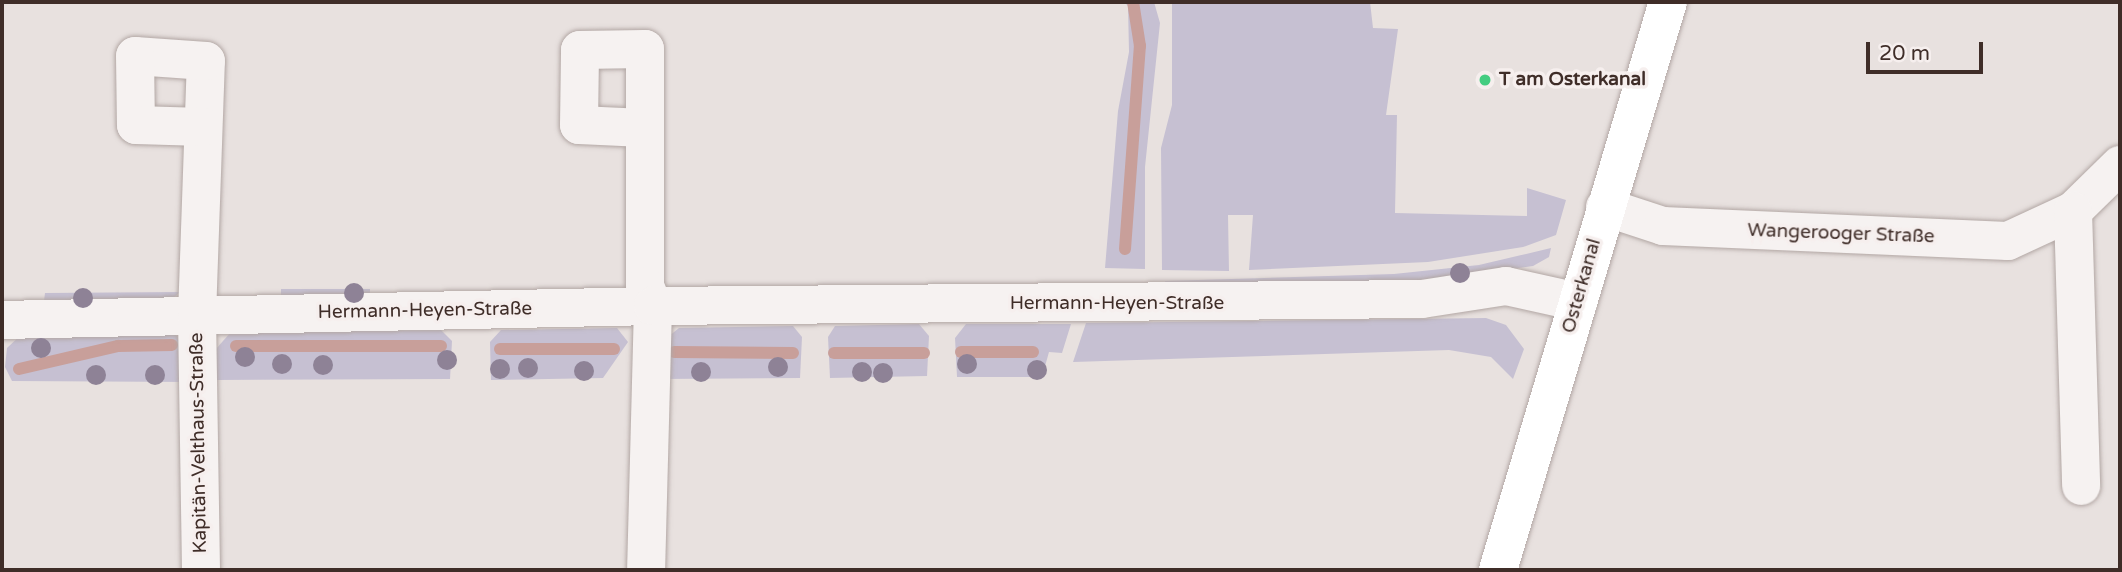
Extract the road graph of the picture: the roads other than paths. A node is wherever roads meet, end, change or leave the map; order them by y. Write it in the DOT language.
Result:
graph roads {
  1 [pos="1668,2"];
  2 [pos="203,127"];
  3 [pos="644,128"];
  4 [pos="2120,165"];
  5 [pos="1605,207"];
  6 [pos="2073,211"];
  7 [pos="1578,302"];
  8 [pos="653,306"];
  9 [pos="197,316"];
  10 [pos="2,320"];
  11 [pos="2081,486"];
  12 [pos="201,570"];
  13 [pos="646,570"];
  14 [pos="1498,570"];
  1 -- 5 [label="main road, Osterkanal"];
  2 -- 9 [label="street"];
  3 -- 8 [label="street"];
  4 -- 6 [label="street, Wangerooger Straße"];
  5 -- 6 [label="street, Wangerooger Straße"];
  5 -- 7 [label="main road, Osterkanal"];
  6 -- 11 [label="street"];
  7 -- 8 [label="street, Hermann-Heyen-Straße"];
  7 -- 14 [label="main road, Osterkanal"];
  8 -- 9 [label="street, Hermann-Heyen-Straße"];
  8 -- 13 [label="street"];
  9 -- 10 [label="street, Hermann-Heyen-Straße"];
  9 -- 12 [label="street, Kapitän-Velthaus-Straße"];
}
